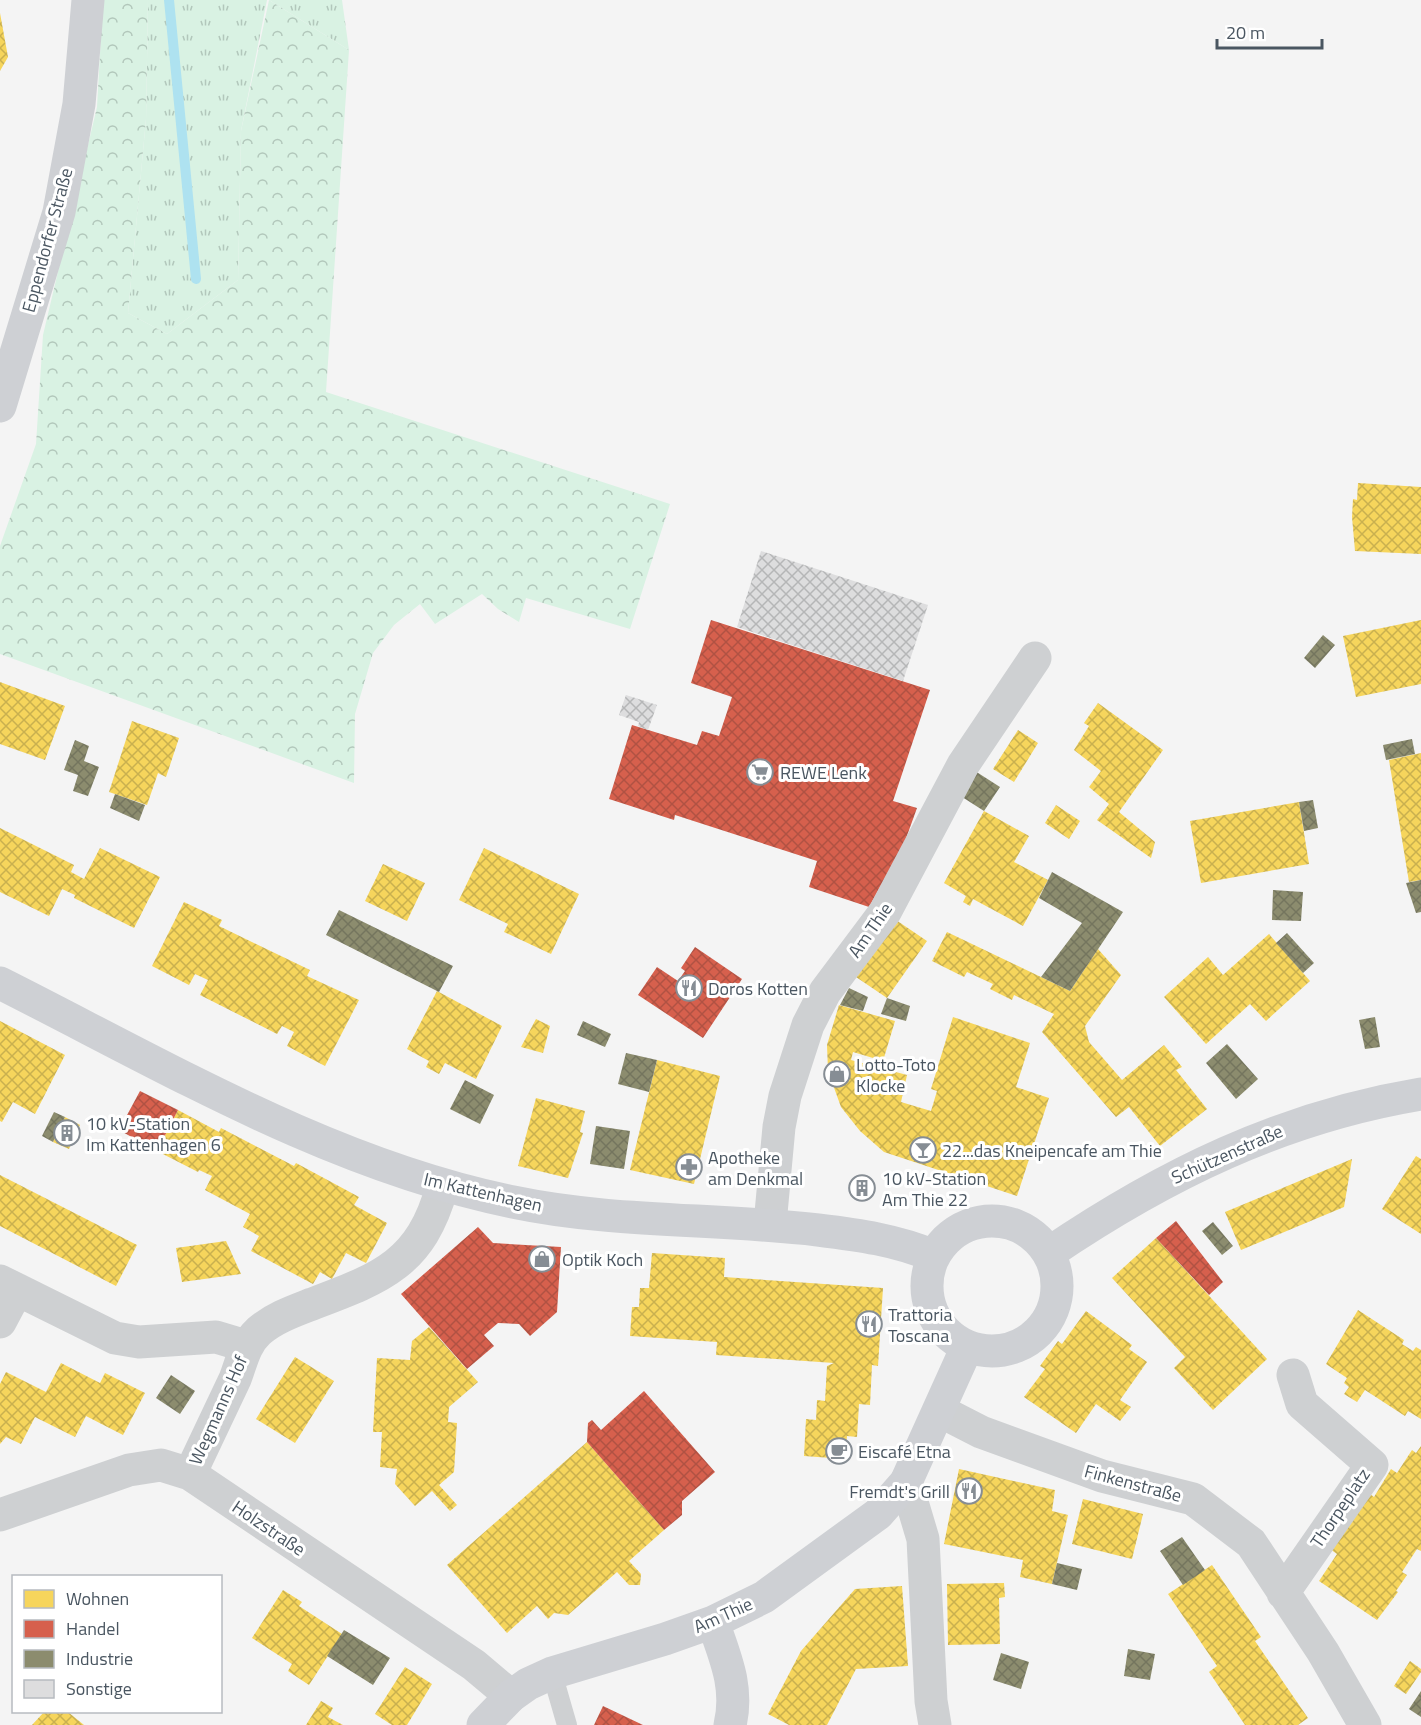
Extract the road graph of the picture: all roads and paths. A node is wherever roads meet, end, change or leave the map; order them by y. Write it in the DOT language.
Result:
graph roads {
  1 [pos="88,0"];
  2 [pos="0,406"];
  3 [pos="1035,658"];
  4 [pos="0,983"];
  5 [pos="1421,1094"];
  6 [pos="442,1187"];
  7 [pos="770,1224"];
  8 [pos="1048,1253"];
  9 [pos="934,1256"];
  10 [pos="8,1285"];
  11 [pos="0,1322"];
  12 [pos="246,1346"];
  13 [pos="968,1347"];
  14 [pos="1293,1375"];
  15 [pos="940,1411"];
  16 [pos="190,1474"];
  17 [pos="906,1482"];
  18 [pos="0,1515"];
  19 [pos="1283,1593"];
  20 [pos="713,1622"];
  21 [pos="552,1673"];
  22 [pos="511,1696"];
  23 [pos="483,1725"];
  24 [pos="567,1725"];
  25 [pos="730,1725"];
  26 [pos="935,1725"];
  27 [pos="1365,1725"];
  1 -- 2 [label="street, Eppendorfer Straße"];
  3 -- 7 [label="street, Am Thie"];
  4 -- 6 [label="street, Im Kattenhagen"];
  5 -- 8 [label="street, Schützenstraße"];
  6 -- 7 [label="street, Im Kattenhagen"];
  6 -- 12 [label="street, Wegmanns Hof"];
  7 -- 9 [label="street, Im Kattenhagen"];
  8 -- 9 [label="street"];
  8 -- 13 [label="street"];
  9 -- 13 [label="street"];
  10 -- 11 [label="street, Wegmanns Hof"];
  10 -- 12 [label="street, Wegmanns Hof"];
  12 -- 16 [label="street, Wegmanns Hof"];
  13 -- 15 [label="street, Am Thie"];
  14 -- 19 [label="street, Thorpeplatz"];
  15 -- 17 [label="street, Am Thie"];
  15 -- 19 [label="street, Finkenstraße"];
  16 -- 18 [label="street, Holzstraße"];
  16 -- 22 [label="street, Holzstraße"];
  17 -- 20 [label="street, Am Thie"];
  17 -- 26 [label="street"];
  19 -- 27 [label="street, Finkenstraße"];
  20 -- 21 [label="street, Am Thie"];
  20 -- 25 [label="street"];
  21 -- 22 [label="street, Am Thie"];
  21 -- 24 [label="lane"];
  22 -- 23 [label="street, Am Thie"];
}
